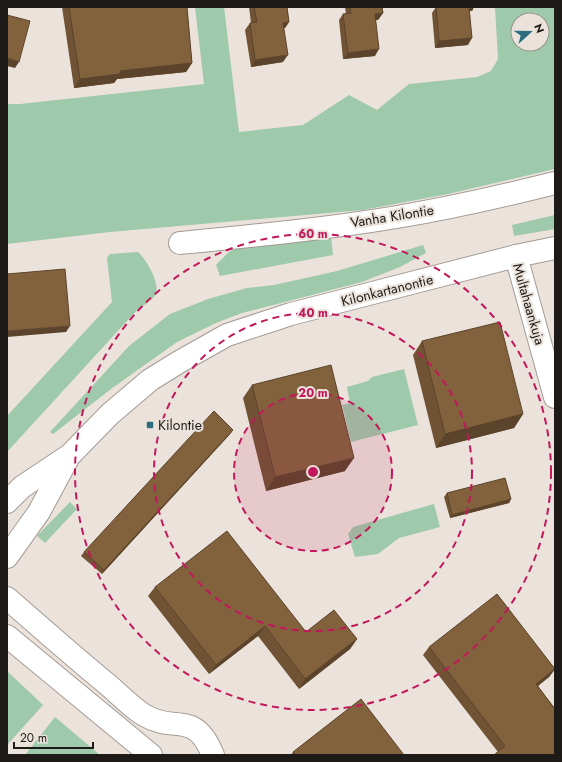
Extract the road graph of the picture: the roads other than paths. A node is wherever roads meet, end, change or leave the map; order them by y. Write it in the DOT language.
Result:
graph roads {
  1 [pos="555,183"];
  2 [pos="180,244"];
  3 [pos="555,248"];
  4 [pos="516,256"];
  5 [pos="555,397"];
  6 [pos="70,455"];
  7 [pos="7,502"];
  8 [pos="7,557"];
  9 [pos="7,598"];
  10 [pos="7,636"];
  11 [pos="84,665"];
  12 [pos="70,687"];
  13 [pos="144,715"];
  14 [pos="128,736"];
  15 [pos="150,755"];
  16 [pos="213,755"];
  1 -- 2 [label="street, Vanha Kilontie"];
  3 -- 4 [label="street, Kilonkartanontie"];
  4 -- 5 [label="street, Multahaankuja"];
  4 -- 6 [label="street, Kilonkartanontie"];
  6 -- 7 [label="street, Kilonkartanontie"];
  6 -- 8 [label="street, Kilonkartanontie"];
  9 -- 11 [label="street"];
  10 -- 12 [label="street"];
  11 -- 12 [label="street"];
  11 -- 13 [label="street"];
  12 -- 14 [label="street"];
  13 -- 14 [label="street"];
  13 -- 16 [label="street"];
  14 -- 15 [label="street"];
}
